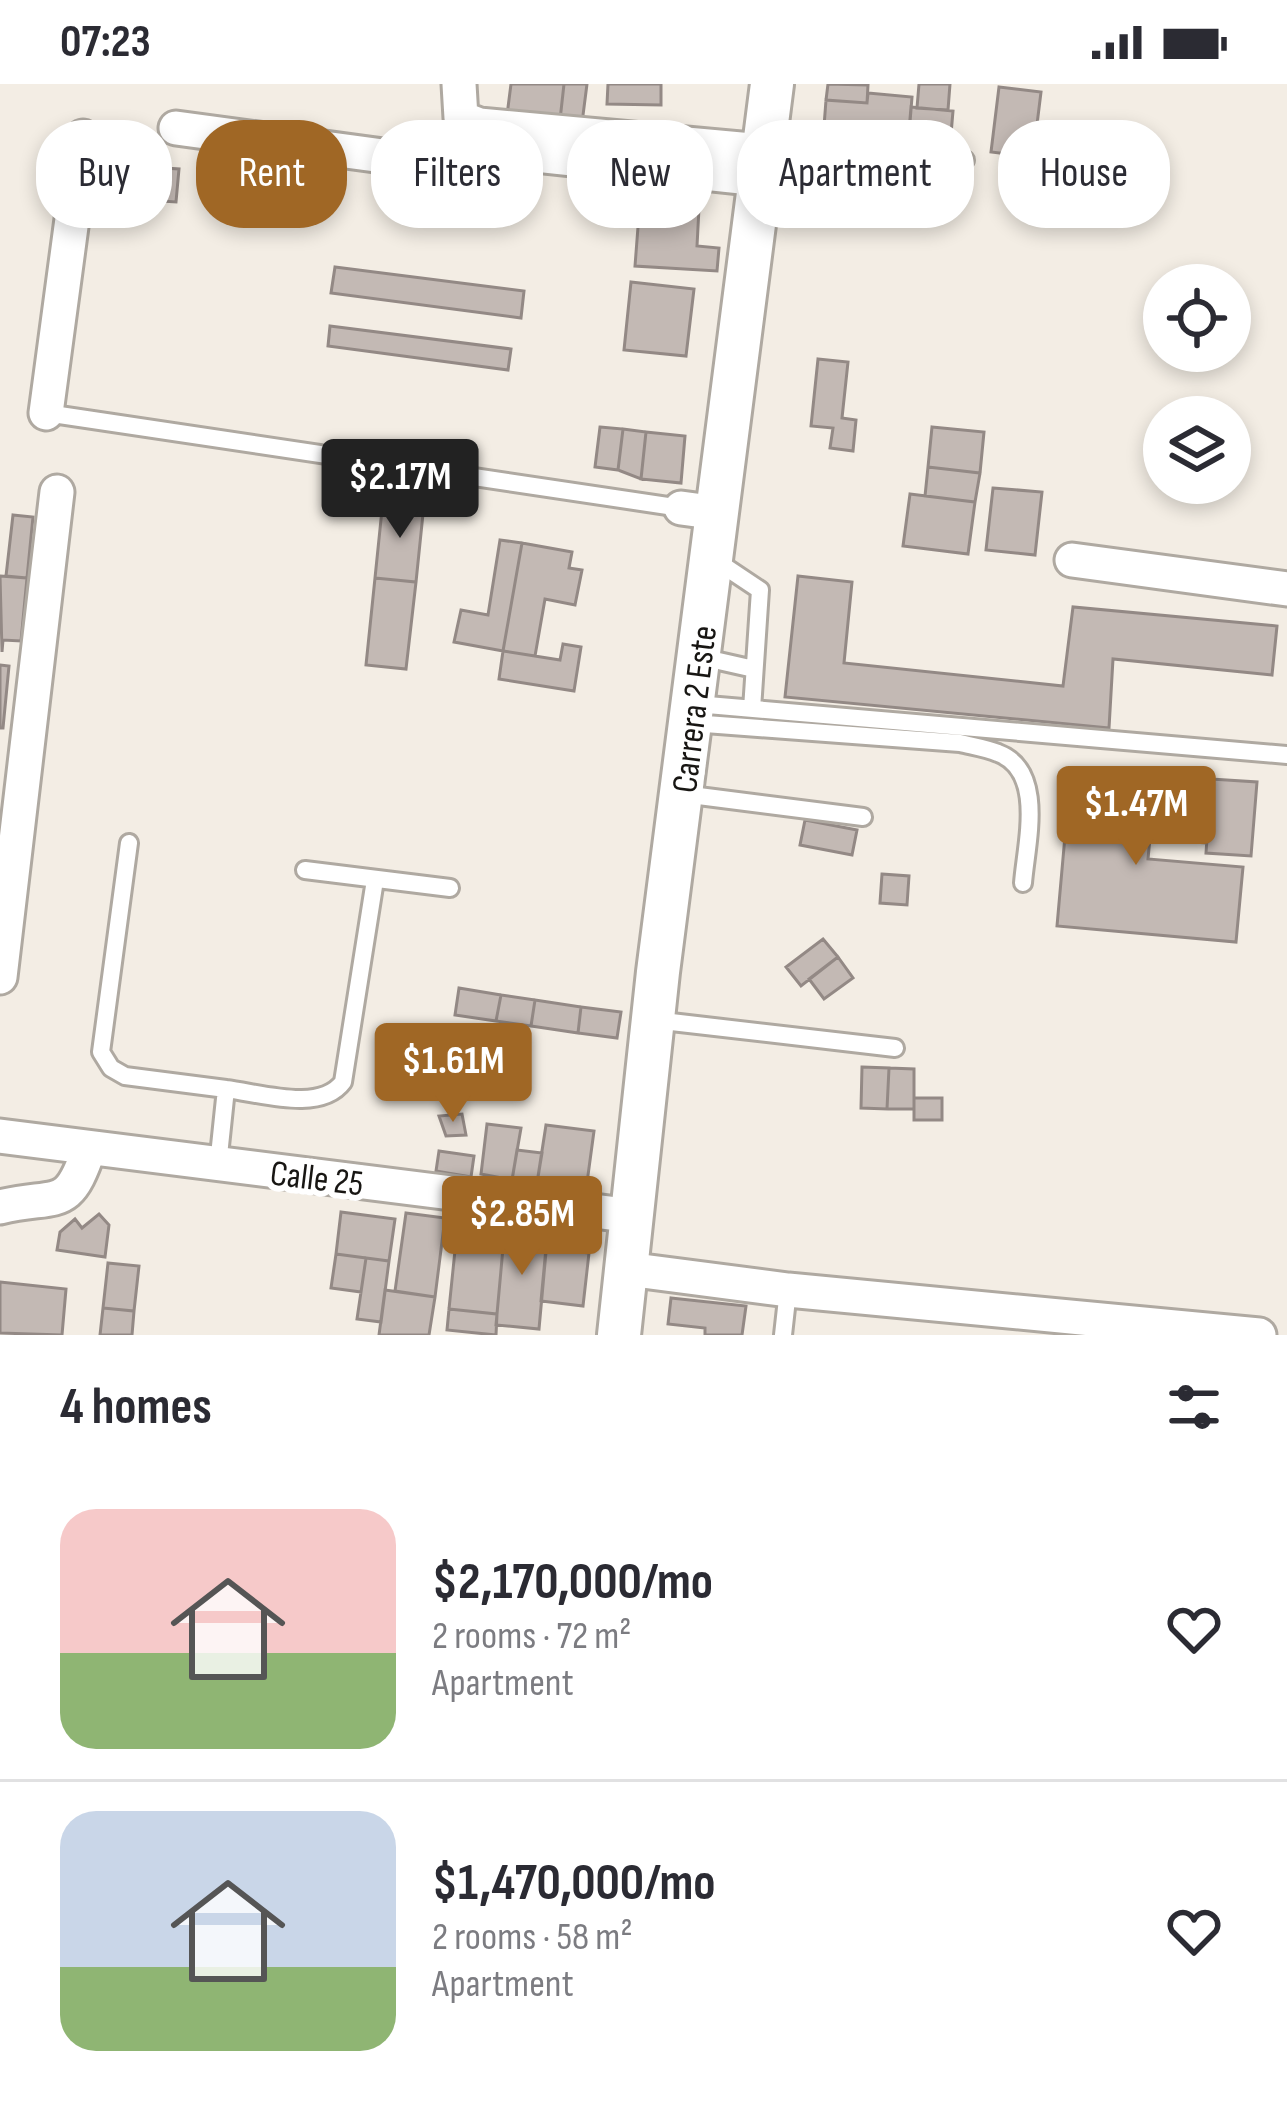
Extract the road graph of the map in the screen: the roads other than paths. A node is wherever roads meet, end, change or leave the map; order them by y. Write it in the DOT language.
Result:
graph roads {
  1 [pos="459,84"];
  2 [pos="772,84"];
  3 [pos="768,120"];
  4 [pos="176,128"];
  5 [pos="737,161"];
  6 [pos="737,164"];
  7 [pos="71,228"];
  8 [pos="750,228"];
  9 [pos="46,413"];
  10 [pos="57,492"];
  11 [pos="699,510"];
  12 [pos="712,559"];
  13 [pos="1072,560"];
  14 [pos="1287,589"];
  15 [pos="700,657"];
  16 [pos="754,668"];
  17 [pos="752,709"];
  18 [pos="693,714"];
  19 [pos="1287,755"];
  20 [pos="682,794"];
  21 [pos="863,817"];
  22 [pos="129,843"];
  23 [pos="305,870"];
  24 [pos="375,880"];
  25 [pos="1023,883"];
  26 [pos="450,888"];
  27 [pos="0,976"];
  28 [pos="653,1020"];
  29 [pos="895,1048"];
  30 [pos="226,1089"];
  31 [pos="0,1136"];
  32 [pos="88,1149"];
  33 [pos="218,1165"];
  34 [pos="0,1207"];
  35 [pos="633,1216"];
  36 [pos="627,1269"];
  37 [pos="788,1290"];
  38 [pos="619,1335"];
  39 [pos="783,1335"];
  40 [pos="1259,1335"];
  1 -- 5 [label="street"];
  2 -- 3 [label="street, Carrera 2 Este"];
  4 -- 6 [label="street"];
  7 -- 9 [label="street"];
  8 -- 11 [label="street, Carrera 2 Este"];
  9 -- 11 [label="lane"];
  10 -- 27 [label="street"];
  11 -- 12 [label="street, Carrera 2 Este"];
  12 -- 15 [label="street, Carrera 2 Este"];
  12 -- 16 [label="lane"];
  13 -- 14 [label="street"];
  15 -- 16 [label="lane"];
  15 -- 18 [label="street, Carrera 2 Este"];
  16 -- 17 [label="lane"];
  17 -- 18 [label="lane"];
  17 -- 19 [label="lane"];
  18 -- 20 [label="street, Carrera 2 Este"];
  18 -- 25 [label="lane"];
  20 -- 21 [label="lane"];
  20 -- 28 [label="street, Carrera 2 Este"];
  22 -- 30 [label="lane"];
  23 -- 24 [label="lane"];
  24 -- 26 [label="lane"];
  24 -- 30 [label="lane"];
  28 -- 29 [label="lane"];
  28 -- 35 [label="street, Carrera 2 Este"];
  30 -- 33 [label="lane"];
  31 -- 32 [label="street, Calle 25"];
  32 -- 33 [label="street, Calle 25"];
  32 -- 34 [label="street"];
  33 -- 35 [label="street, Calle 25"];
  35 -- 36 [label="street, Carrera 2 Este"];
  36 -- 37 [label="street"];
  36 -- 38 [label="street, Carrera 2 Este"];
  37 -- 39 [label="lane"];
  37 -- 40 [label="street"];
}
